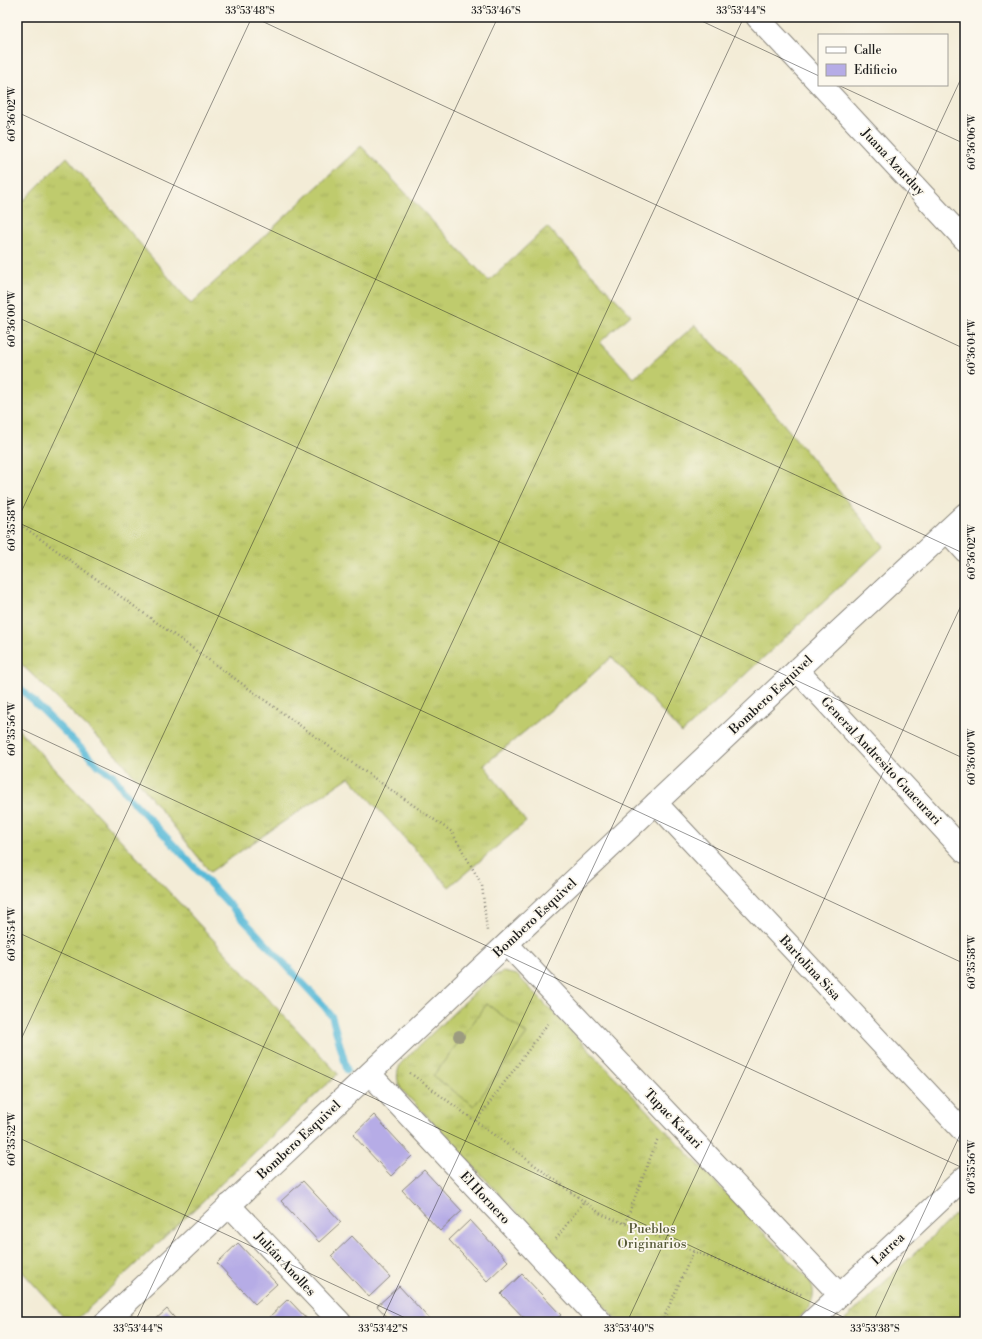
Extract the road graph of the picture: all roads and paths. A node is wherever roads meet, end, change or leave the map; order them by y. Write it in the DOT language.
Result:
graph roads {
  1 [pos="757,17"];
  2 [pos="818,82"];
  3 [pos="822,86"];
  4 [pos="965,240"];
  5 [pos="965,514"];
  6 [pos="17,522"];
  7 [pos="947,531"];
  8 [pos="965,551"];
  9 [pos="797,670"];
  10 [pos="656,803"];
  11 [pos="965,852"];
  12 [pos="507,944"];
  13 [pos="490,960"];
  14 [pos="549,1022"];
  15 [pos="410,1073"];
  16 [pos="370,1074"];
  17 [pos="476,1121"];
  18 [pos="965,1133"];
  19 [pos="659,1135"];
  20 [pos="965,1177"];
  21 [pos="584,1201"];
  22 [pos="229,1206"];
  23 [pos="625,1223"];
  24 [pos="555,1241"];
  25 [pos="694,1250"];
  26 [pos="839,1294"];
  27 [pos="803,1295"];
  28 [pos="106,1322"];
  29 [pos="340,1322"];
  30 [pos="601,1322"];
  31 [pos="662,1322"];
  32 [pos="811,1322"];
  1 -- 2 [label="street, Juana Azurduy"];
  3 -- 4 [label="street, Juana Azurduy"];
  5 -- 7 [label="street, Bombero Esquivel"];
  6 -- 13 [label="path"];
  7 -- 8 [label="street"];
  7 -- 9 [label="street, Bombero Esquivel"];
  9 -- 10 [label="street, Bombero Esquivel"];
  9 -- 11 [label="street, General Andresito Guacurari"];
  10 -- 12 [label="street, Bombero Esquivel"];
  10 -- 18 [label="street, Bartolina Sisa"];
  12 -- 13 [label="street, Bombero Esquivel"];
  12 -- 26 [label="street, Tupac Katari"];
  13 -- 16 [label="street, Bombero Esquivel"];
  14 -- 17 [label="path"];
  15 -- 17 [label="path"];
  16 -- 22 [label="street, Bombero Esquivel"];
  16 -- 30 [label="street, El Hornero"];
  17 -- 21 [label="path"];
  19 -- 23 [label="path"];
  20 -- 26 [label="street, Larrea"];
  21 -- 23 [label="path"];
  21 -- 24 [label="path"];
  22 -- 28 [label="street, Bombero Esquivel"];
  22 -- 29 [label="street, Julián Anolles"];
  23 -- 25 [label="path"];
  25 -- 27 [label="path"];
  25 -- 31 [label="path"];
  26 -- 32 [label="street, Larrea"];
}
